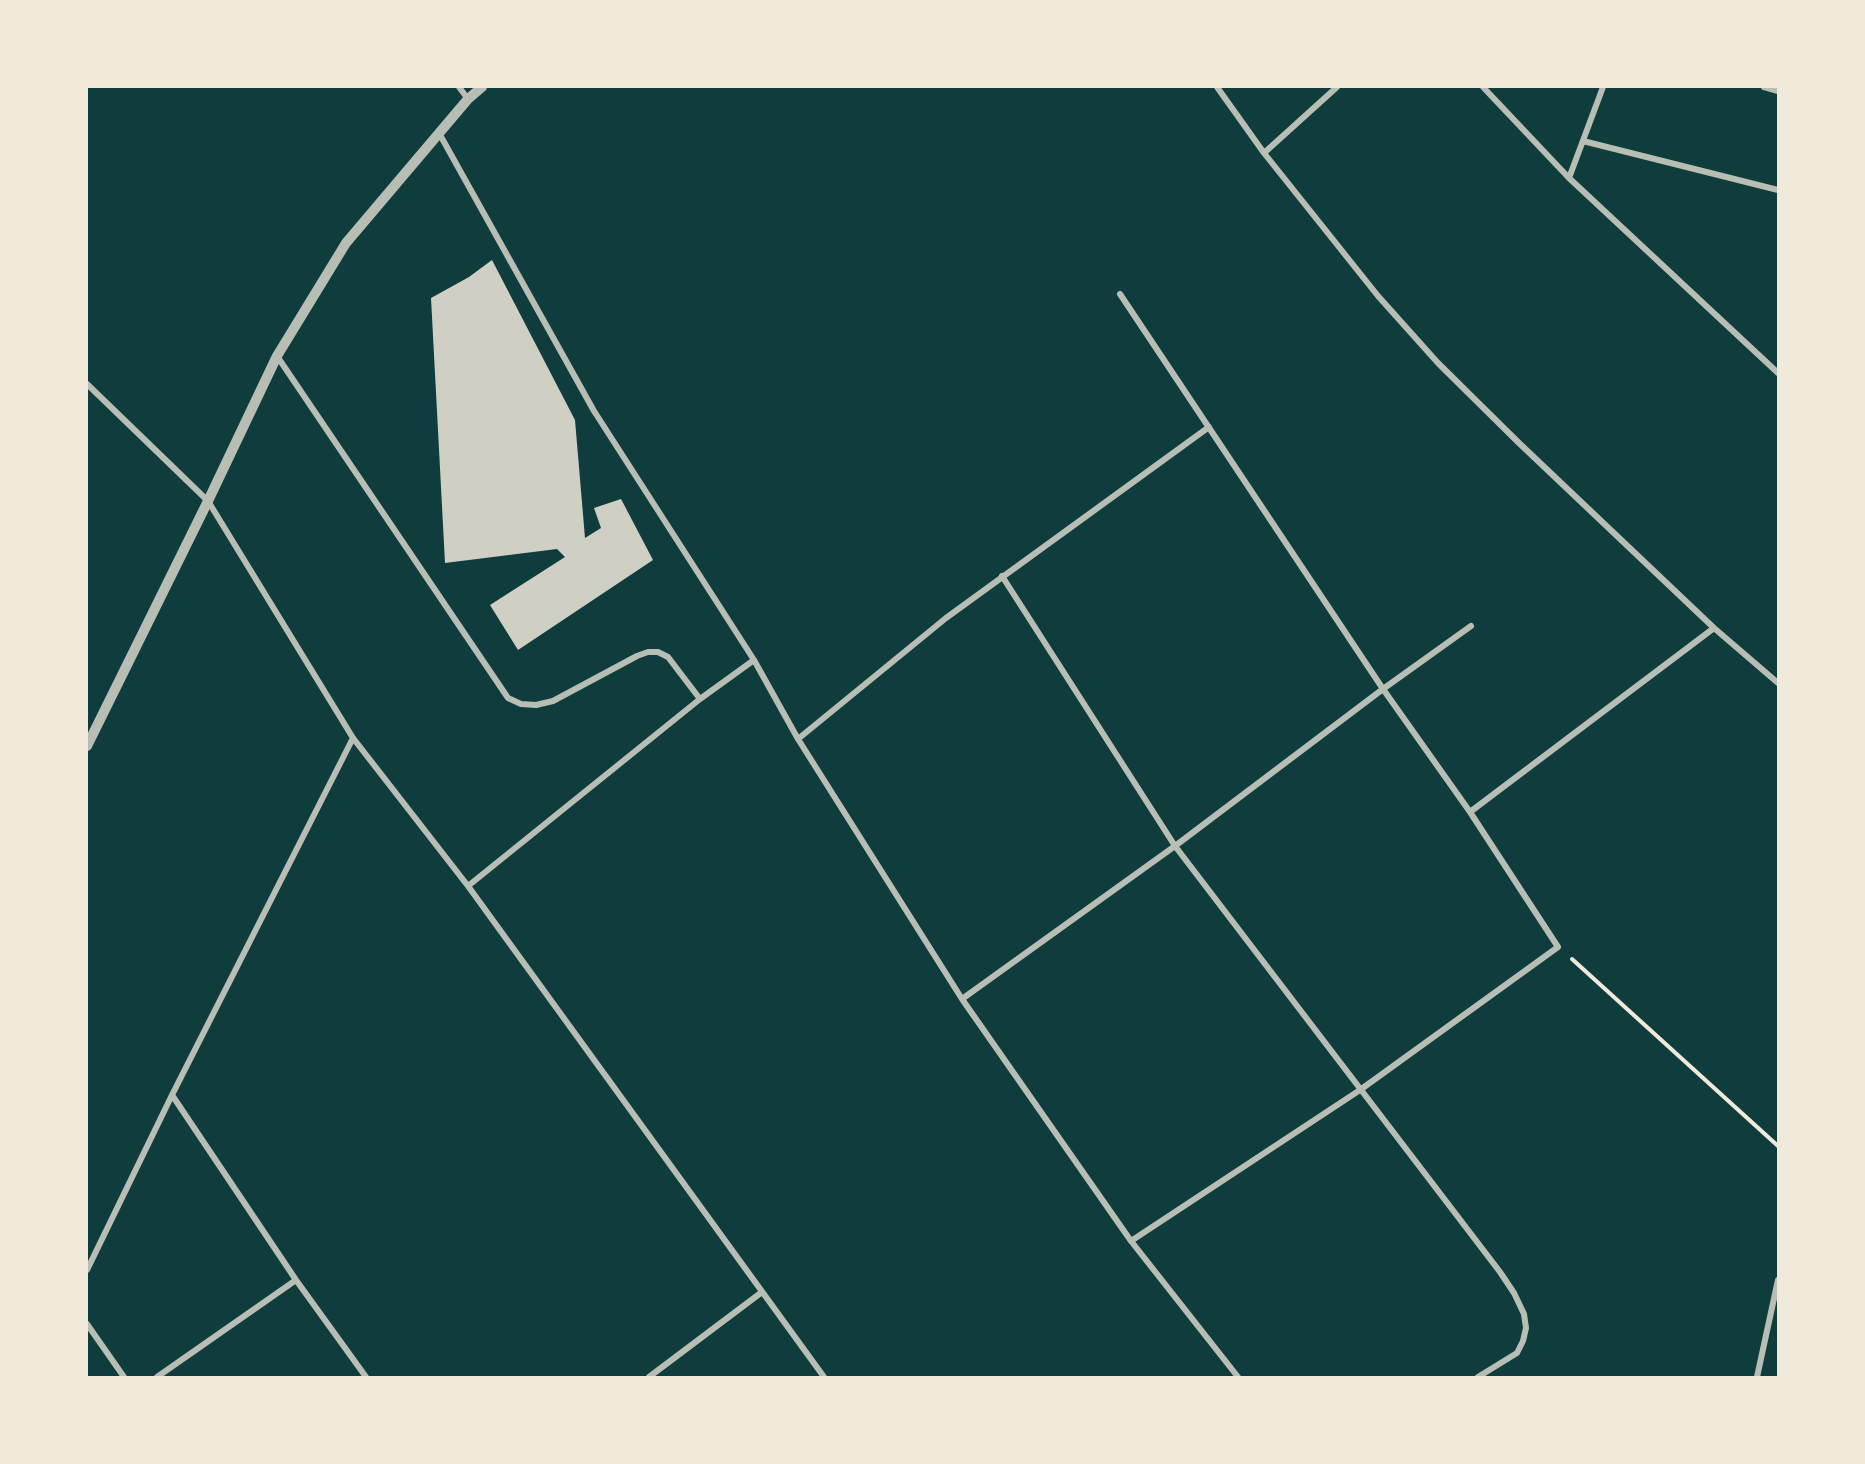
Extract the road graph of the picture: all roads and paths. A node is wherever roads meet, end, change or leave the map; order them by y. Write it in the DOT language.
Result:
graph roads {
  1 [pos="459,87"];
  2 [pos="482,87"];
  3 [pos="1217,87"];
  4 [pos="1337,87"];
  5 [pos="1483,87"];
  6 [pos="1604,87"];
  7 [pos="1764,87"];
  8 [pos="1778,91"];
  9 [pos="468,99"];
  10 [pos="439,133"];
  11 [pos="1583,141"];
  12 [pos="1264,153"];
  13 [pos="1569,178"];
  14 [pos="1778,190"];
  15 [pos="1120,294"];
  16 [pos="277,356"];
  17 [pos="1778,373"];
  18 [pos="87,384"];
  19 [pos="1209,427"];
  20 [pos="208,501"];
  21 [pos="1002,576"];
  22 [pos="1471,626"];
  23 [pos="1714,628"];
  24 [pos="754,660"];
  25 [pos="1778,683"];
  26 [pos="1383,689"];
  27 [pos="700,699"];
  28 [pos="353,738"];
  29 [pos="798,739"];
  30 [pos="87,746"];
  31 [pos="1470,812"];
  32 [pos="1175,846"];
  33 [pos="468,886"];
  34 [pos="1558,947"];
  35 [pos="962,999"];
  36 [pos="1360,1090"];
  37 [pos="172,1095"];
  38 [pos="1778,1146"];
  39 [pos="1131,1241"];
  40 [pos="87,1270"];
  41 [pos="296,1280"];
  42 [pos="1778,1280"];
  43 [pos="762,1292"];
  44 [pos="87,1324"];
  45 [pos="124,1377"];
  46 [pos="157,1377"];
  47 [pos="366,1377"];
  48 [pos="649,1377"];
  49 [pos="824,1377"];
  50 [pos="1238,1377"];
  51 [pos="1478,1377"];
  52 [pos="1757,1377"];
  1 -- 9 [label="street"];
  2 -- 9 [label="street"];
  3 -- 12 [label="street"];
  4 -- 12 [label="street"];
  5 -- 13 [label="street"];
  6 -- 11 [label="street"];
  7 -- 8 [label="street"];
  9 -- 10 [label="street"];
  10 -- 16 [label="street"];
  10 -- 24 [label="street"];
  11 -- 13 [label="street"];
  11 -- 14 [label="street"];
  12 -- 23 [label="street"];
  13 -- 17 [label="street"];
  15 -- 19 [label="street"];
  16 -- 20 [label="street"];
  16 -- 27 [label="street"];
  18 -- 20 [label="street"];
  19 -- 21 [label="street"];
  19 -- 26 [label="street"];
  20 -- 28 [label="street"];
  20 -- 30 [label="street"];
  21 -- 29 [label="street"];
  21 -- 32 [label="street"];
  22 -- 26 [label="street"];
  23 -- 25 [label="street"];
  23 -- 31 [label="street"];
  24 -- 27 [label="street"];
  24 -- 29 [label="street"];
  26 -- 31 [label="street"];
  26 -- 32 [label="street"];
  27 -- 33 [label="street"];
  28 -- 33 [label="street"];
  28 -- 37 [label="street"];
  29 -- 35 [label="street"];
  31 -- 34 [label="street"];
  32 -- 35 [label="street"];
  32 -- 36 [label="street"];
  33 -- 43 [label="street"];
  34 -- 36 [label="street"];
  34 -- 38 [label="path"];
  35 -- 39 [label="street"];
  36 -- 39 [label="street"];
  36 -- 51 [label="street"];
  37 -- 40 [label="street"];
  37 -- 41 [label="street"];
  39 -- 50 [label="street"];
  41 -- 46 [label="street"];
  41 -- 47 [label="street"];
  42 -- 52 [label="street"];
  43 -- 48 [label="street"];
  43 -- 49 [label="street"];
  44 -- 45 [label="street"];
}
